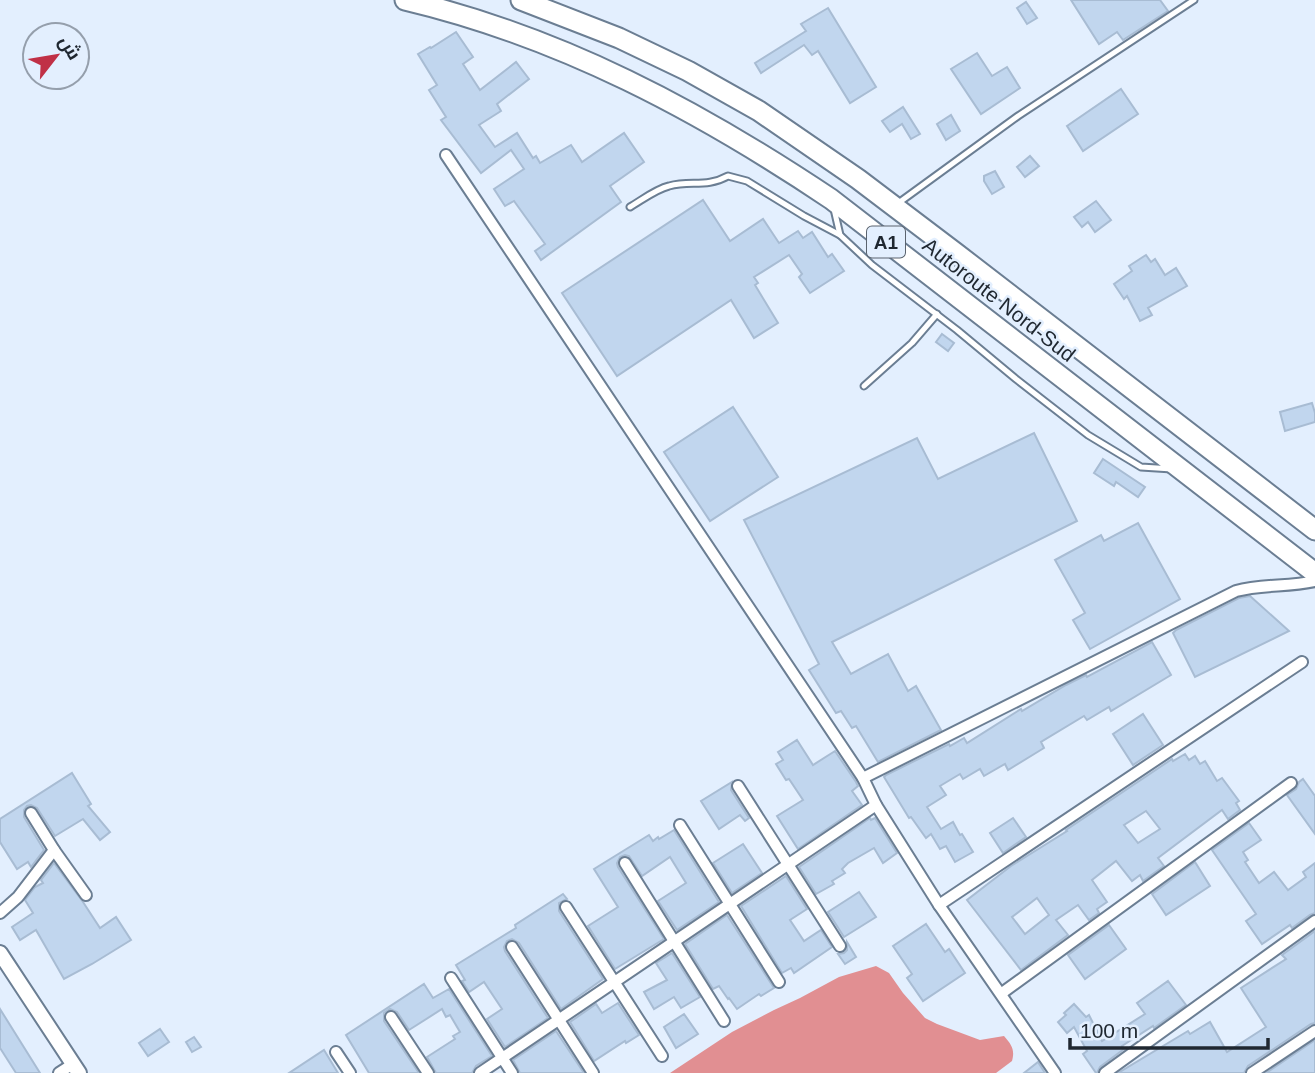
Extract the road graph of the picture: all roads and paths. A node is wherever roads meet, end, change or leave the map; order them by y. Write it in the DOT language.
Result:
graph roads {
  1 [pos="405,0"];
  2 [pos="521,0"];
  3 [pos="1194,0"];
  4 [pos="446,155"];
  5 [pos="831,200"];
  6 [pos="894,206"];
  7 [pos="630,207"];
  8 [pos="840,235"];
  9 [pos="937,314"];
  10 [pos="864,386"];
  11 [pos="1182,470"];
  12 [pos="1315,530"];
  13 [pos="1315,573"];
  14 [pos="1315,581"];
  15 [pos="1302,662"];
  16 [pos="863,778"];
  17 [pos="1291,783"];
  18 [pos="738,786"];
  19 [pos="876,805"];
  20 [pos="31,813"];
  21 [pos="680,825"];
  22 [pos="54,850"];
  23 [pos="625,863"];
  24 [pos="789,865"];
  25 [pos="86,895"];
  26 [pos="730,905"];
  27 [pos="939,905"];
  28 [pos="566,907"];
  29 [pos="0,913"];
  30 [pos="1315,921"];
  31 [pos="674,942"];
  32 [pos="840,946"];
  33 [pos="512,947"];
  34 [pos="0,953"];
  35 [pos="451,978"];
  36 [pos="615,982"];
  37 [pos="779,982"];
  38 [pos="1002,993"];
  39 [pos="391,1017"];
  40 [pos="559,1020"];
  41 [pos="724,1021"];
  42 [pos="1315,1031"];
  43 [pos="336,1052"];
  44 [pos="662,1056"];
  45 [pos="502,1058"];
  46 [pos="76,1068"];
  47 [pos="59,1073"];
  48 [pos="350,1073"];
  49 [pos="428,1073"];
  50 [pos="480,1073"];
  51 [pos="512,1073"];
  52 [pos="593,1073"];
  53 [pos="1055,1073"];
  54 [pos="1105,1073"];
  55 [pos="1252,1073"];
  1 -- 5 [label="highway, Autoroute Nord-Sud / A1"];
  2 -- 6 [label="highway, Autoroute Nord-Sud / A1"];
  3 -- 6 [label="lane"];
  4 -- 16 [label="street"];
  5 -- 8 [label="lane"];
  5 -- 11 [label="highway, Autoroute Nord-Sud / A1"];
  6 -- 12 [label="highway, Autoroute Nord-Sud / A1"];
  7 -- 8 [label="lane"];
  8 -- 9 [label="lane"];
  9 -- 10 [label="lane"];
  9 -- 11 [label="lane"];
  11 -- 13 [label="highway, Autoroute Nord-Sud / A1"];
  14 -- 16 [label="street"];
  15 -- 27 [label="street"];
  16 -- 19 [label="street"];
  17 -- 38 [label="street"];
  18 -- 24 [label="street"];
  19 -- 24 [label="street"];
  19 -- 27 [label="street"];
  20 -- 22 [label="street"];
  21 -- 26 [label="street"];
  22 -- 25 [label="street"];
  22 -- 29 [label="street"];
  23 -- 31 [label="street"];
  24 -- 26 [label="street"];
  24 -- 32 [label="street"];
  26 -- 31 [label="street"];
  26 -- 37 [label="street"];
  27 -- 38 [label="street"];
  28 -- 36 [label="street"];
  30 -- 54 [label="street"];
  31 -- 36 [label="street"];
  31 -- 41 [label="street"];
  33 -- 40 [label="street"];
  34 -- 46 [label="main road"];
  35 -- 45 [label="street"];
  36 -- 40 [label="street"];
  36 -- 44 [label="street"];
  38 -- 53 [label="street"];
  39 -- 49 [label="street"];
  40 -- 45 [label="street"];
  40 -- 52 [label="street"];
  42 -- 55 [label="street"];
  43 -- 48 [label="street"];
  45 -- 50 [label="street"];
  45 -- 51 [label="street"];
  46 -- 47 [label="street"];
}
